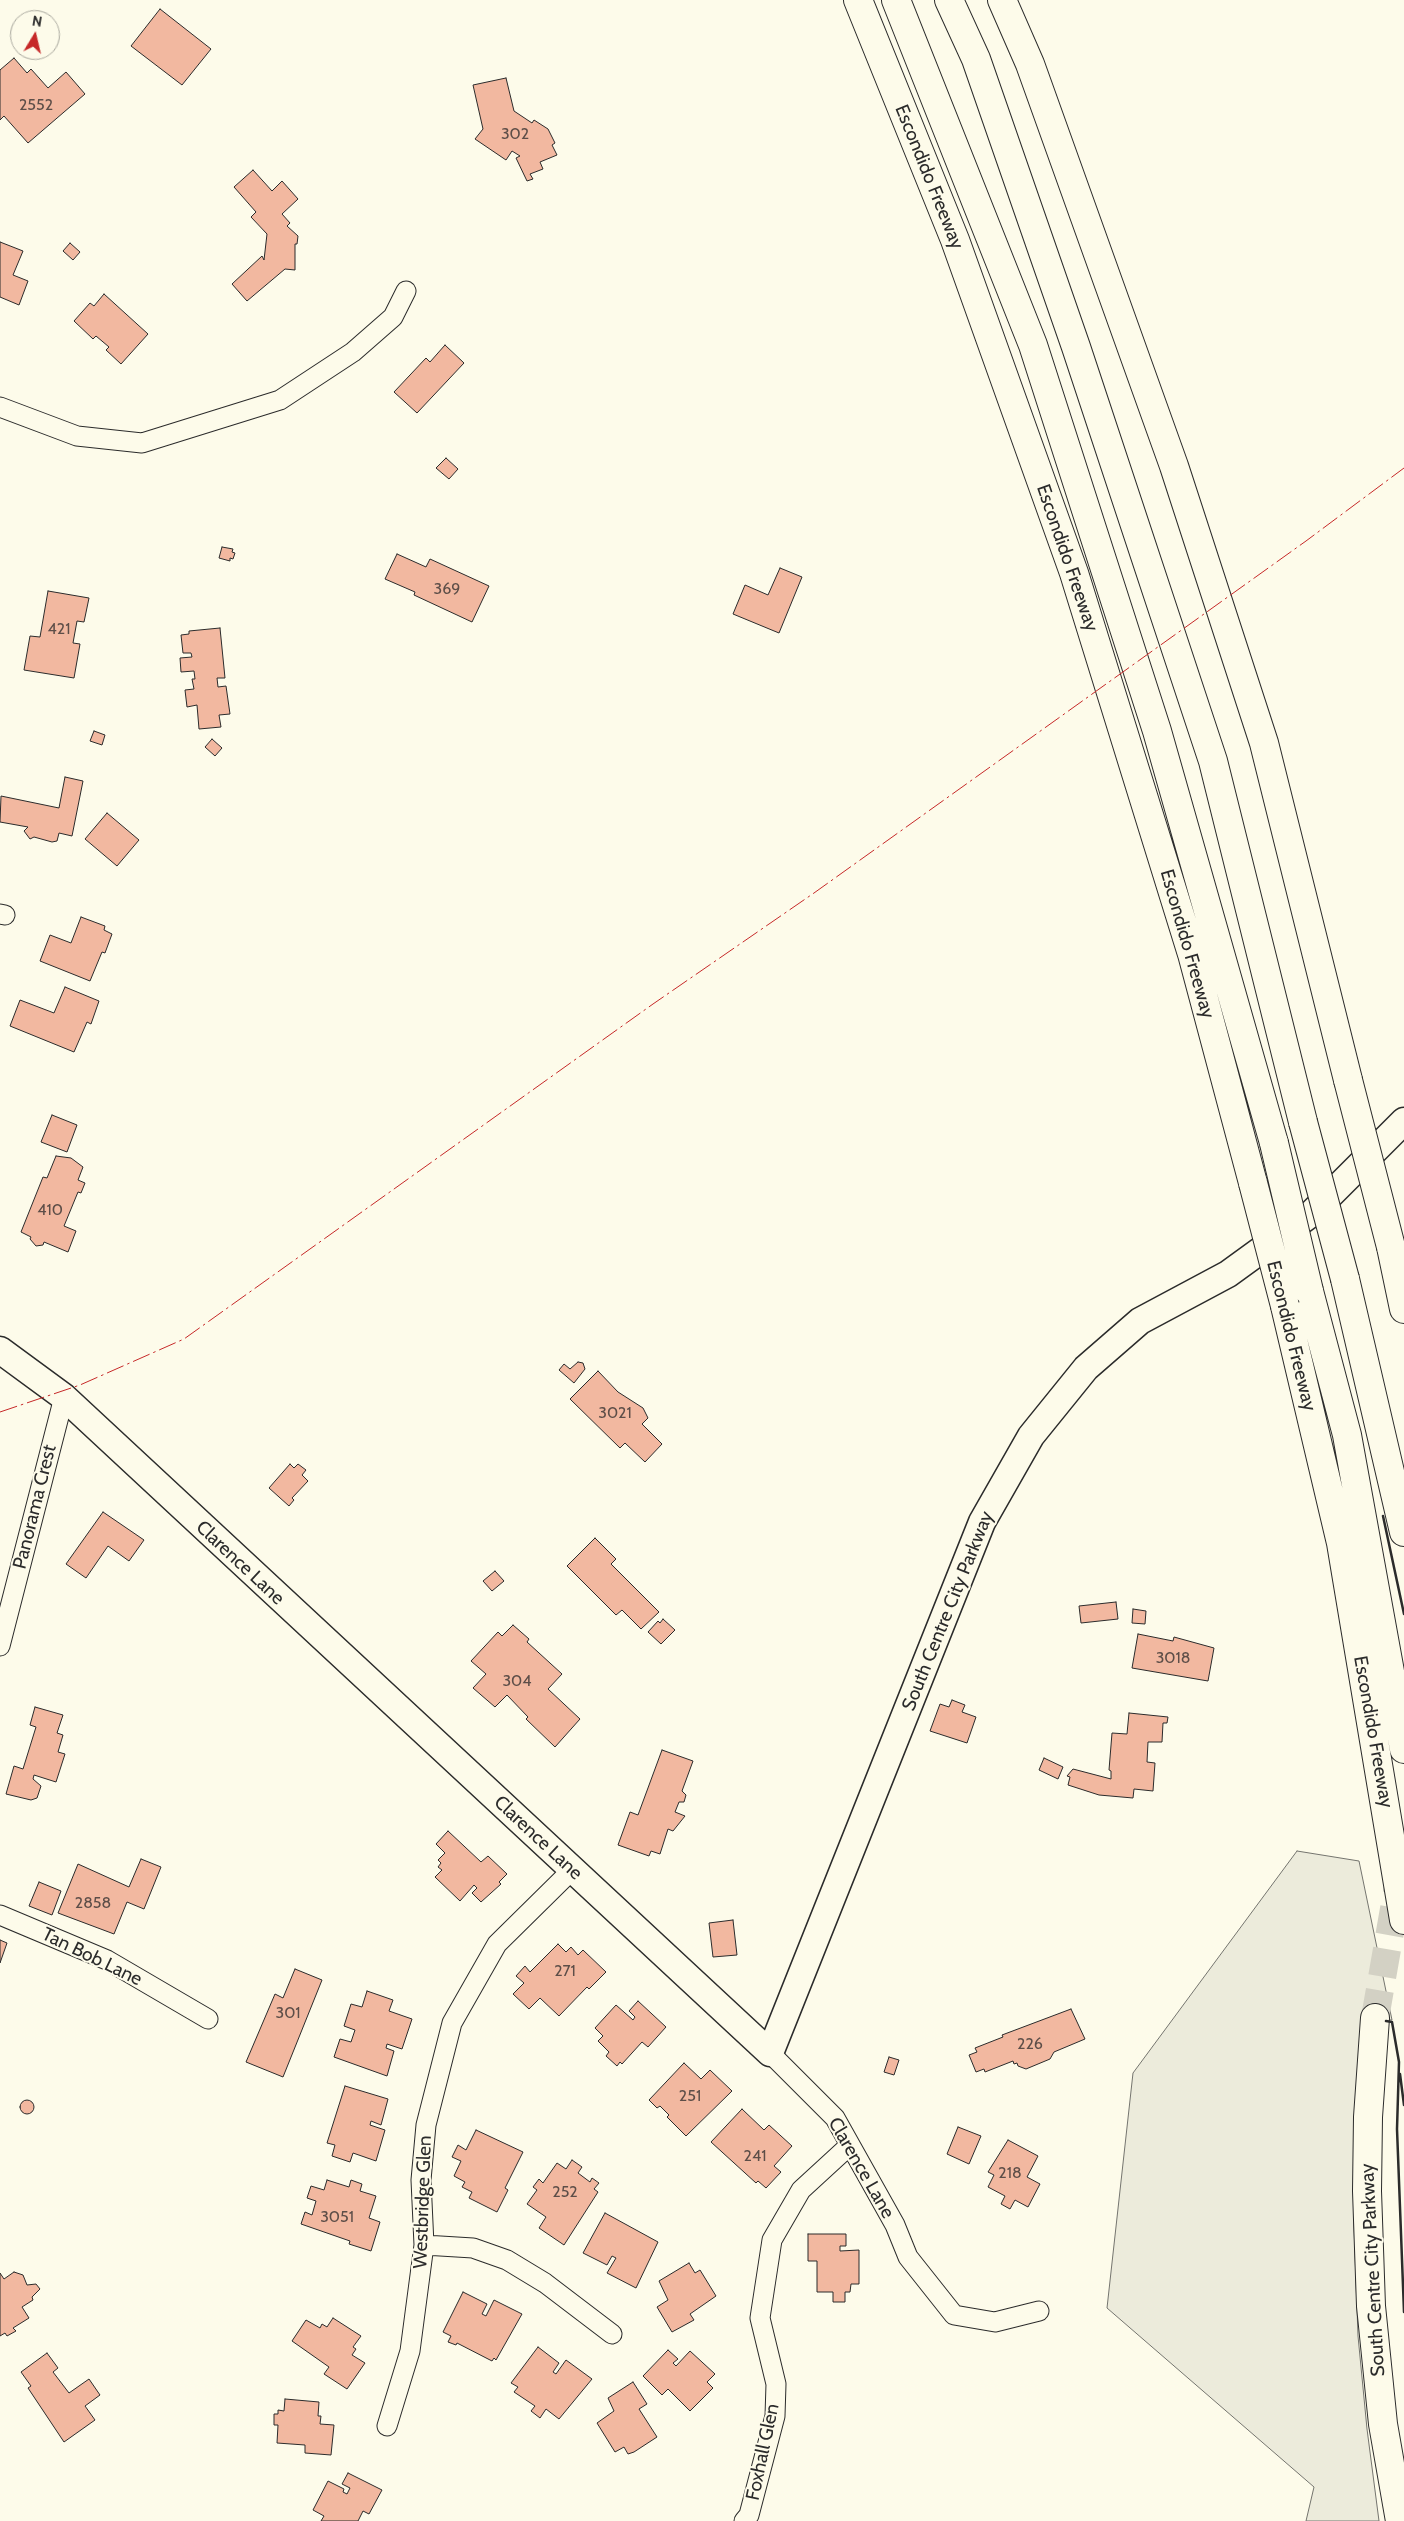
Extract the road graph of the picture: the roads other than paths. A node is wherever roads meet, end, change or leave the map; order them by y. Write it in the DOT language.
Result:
graph roads {
  1 [pos="858,0"];
  2 [pos="896,0"];
  3 [pos="949,0"];
  4 [pos="1002,0"];
  5 [pos="406,291"];
  6 [pos="0,407"];
  7 [pos="1404,1121"];
  8 [pos="1404,1309"];
  9 [pos="0,1350"];
  10 [pos="64,1397"];
  11 [pos="1404,1532"];
  12 [pos="0,1646"];
  13 [pos="1404,1749"];
  14 [pos="572,1870"];
  15 [pos="0,1915"];
  16 [pos="1404,1920"];
  17 [pos="1375,2018"];
  18 [pos="208,2019"];
  19 [pos="770,2053"];
  20 [pos="850,2144"];
  21 [pos="424,2245"];
  22 [pos="1039,2311"];
  23 [pos="612,2334"];
  24 [pos="387,2426"];
  25 [pos="744,2521"];
  26 [pos="1400,2521"];
  1 -- 16 [label="highway, Escondido Freeway, bridge"];
  2 -- 13 [label="highway, bridge"];
  3 -- 11 [label="highway, bridge"];
  4 -- 8 [label="highway, bridge"];
  5 -- 6 [label="street"];
  7 -- 19 [label="street, South Centre City Parkway"];
  9 -- 10 [label="street, Clarence Lane"];
  10 -- 12 [label="street, Panorama Crest"];
  10 -- 14 [label="street, Clarence Lane"];
  14 -- 19 [label="street, Clarence Lane"];
  14 -- 21 [label="street, Westbridge Glen"];
  15 -- 18 [label="street, Tan Bob Lane"];
  17 -- 26 [label="highway, South Centre City Parkway"];
  19 -- 20 [label="street, Clarence Lane"];
  20 -- 22 [label="street, Clarence Lane"];
  20 -- 25 [label="street, Foxhall Glen"];
  21 -- 23 [label="street"];
  21 -- 24 [label="street, Westbridge Glen"];
}
